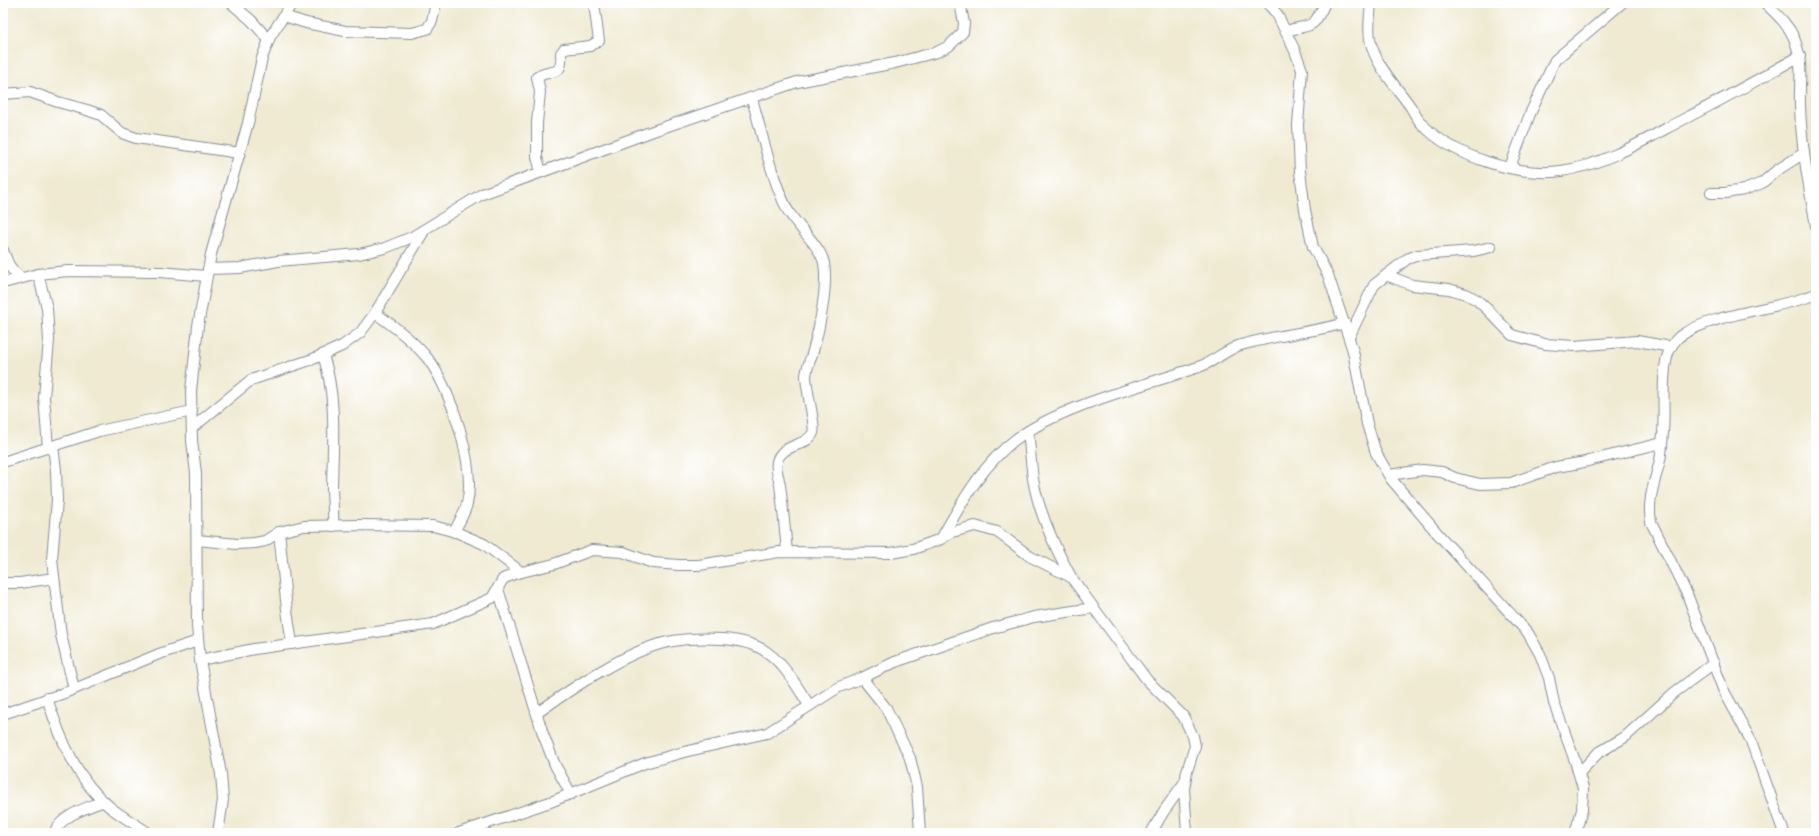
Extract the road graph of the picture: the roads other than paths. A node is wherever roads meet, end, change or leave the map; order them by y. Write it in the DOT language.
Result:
graph roads {
  1 [pos="231,3"];
  2 [pos="292,3"];
  3 [pos="436,3"];
  4 [pos="594,3"];
  5 [pos="960,3"];
  6 [pos="1267,3"];
  7 [pos="1325,3"];
  8 [pos="1371,3"];
  9 [pos="1622,3"];
  10 [pos="1765,3"];
  11 [pos="284,16"];
  12 [pos="1286,31"];
  13 [pos="269,40"];
  14 [pos="1800,56"];
  15 [pos="3,94"];
  16 [pos="752,99"];
  17 [pos="240,153"];
  18 [pos="1804,153"];
  19 [pos="1510,167"];
  20 [pos="541,172"];
  21 [pos="1711,193"];
  22 [pos="1816,226"];
  23 [pos="426,229"];
  24 [pos="1491,247"];
  25 [pos="3,250"];
  26 [pos="207,273"];
  27 [pos="38,274"];
  28 [pos="1386,275"];
  29 [pos="21,278"];
  30 [pos="3,282"];
  31 [pos="1816,294"];
  32 [pos="375,312"];
  33 [pos="1345,323"];
  34 [pos="1349,337"];
  35 [pos="1671,347"];
  36 [pos="322,355"];
  37 [pos="192,411"];
  38 [pos="192,428"];
  39 [pos="1028,432"];
  40 [pos="1662,443"];
  41 [pos="50,447"];
  42 [pos="3,462"];
  43 [pos="1389,475"];
  44 [pos="333,526"];
  45 [pos="279,532"];
  46 [pos="454,532"];
  47 [pos="940,539"];
  48 [pos="197,540"];
  49 [pos="787,552"];
  50 [pos="522,572"];
  51 [pos="1071,577"];
  52 [pos="54,578"];
  53 [pos="3,583"];
  54 [pos="498,589"];
  55 [pos="1093,608"];
  56 [pos="198,641"];
  57 [pos="292,644"];
  58 [pos="200,660"];
  59 [pos="1714,663"];
  60 [pos="862,678"];
  61 [pos="74,689"];
  62 [pos="47,698"];
  63 [pos="810,705"];
  64 [pos="537,713"];
  65 [pos="3,714"];
  66 [pos="1578,773"];
  67 [pos="1185,781"];
  68 [pos="572,794"];
  69 [pos="104,801"];
  70 [pos="54,833"];
  71 [pos="149,833"];
  72 [pos="218,833"];
  73 [pos="460,833"];
  74 [pos="920,833"];
  75 [pos="1151,833"];
  76 [pos="1187,833"];
  77 [pos="1575,833"];
  78 [pos="1784,833"];
  1 -- 13 [label="street"];
  2 -- 11 [label="street"];
  3 -- 11 [label="street"];
  4 -- 20 [label="street"];
  5 -- 16 [label="street"];
  6 -- 12 [label="street"];
  7 -- 12 [label="street"];
  8 -- 19 [label="street"];
  9 -- 19 [label="street"];
  10 -- 14 [label="street"];
  11 -- 13 [label="street"];
  12 -- 33 [label="street"];
  13 -- 17 [label="street"];
  14 -- 18 [label="street"];
  14 -- 19 [label="street"];
  15 -- 17 [label="street"];
  16 -- 20 [label="street"];
  16 -- 49 [label="street"];
  17 -- 26 [label="street"];
  18 -- 21 [label="street"];
  18 -- 22 [label="street"];
  20 -- 23 [label="street"];
  23 -- 26 [label="street"];
  23 -- 32 [label="street"];
  24 -- 28 [label="street"];
  25 -- 29 [label="street"];
  26 -- 27 [label="street"];
  26 -- 37 [label="street"];
  27 -- 29 [label="street"];
  27 -- 41 [label="street"];
  28 -- 34 [label="street"];
  28 -- 35 [label="street"];
  29 -- 30 [label="street"];
  31 -- 35 [label="street"];
  32 -- 36 [label="street"];
  32 -- 46 [label="street"];
  33 -- 34 [label="street"];
  33 -- 39 [label="street"];
  34 -- 43 [label="street"];
  35 -- 40 [label="street"];
  36 -- 38 [label="street"];
  36 -- 44 [label="street"];
  37 -- 38 [label="street"];
  37 -- 41 [label="street"];
  38 -- 48 [label="street"];
  39 -- 47 [label="street"];
  39 -- 51 [label="street"];
  40 -- 43 [label="street"];
  40 -- 59 [label="street"];
  41 -- 42 [label="street"];
  41 -- 52 [label="street"];
  43 -- 66 [label="street"];
  44 -- 45 [label="street"];
  44 -- 46 [label="street"];
  45 -- 48 [label="street"];
  45 -- 57 [label="street"];
  46 -- 50 [label="street"];
  47 -- 49 [label="street"];
  47 -- 51 [label="street"];
  48 -- 56 [label="street"];
  49 -- 50 [label="street"];
  50 -- 54 [label="street"];
  51 -- 55 [label="street"];
  52 -- 53 [label="street"];
  52 -- 61 [label="street"];
  54 -- 57 [label="street"];
  54 -- 64 [label="street"];
  55 -- 60 [label="street"];
  55 -- 67 [label="street"];
  56 -- 58 [label="street"];
  56 -- 61 [label="street"];
  57 -- 58 [label="street"];
  58 -- 72 [label="street"];
  59 -- 66 [label="street"];
  59 -- 78 [label="street"];
  60 -- 63 [label="street"];
  60 -- 74 [label="street"];
  61 -- 62 [label="street"];
  62 -- 65 [label="street"];
  62 -- 69 [label="street"];
  63 -- 64 [label="street"];
  63 -- 68 [label="street"];
  64 -- 68 [label="street"];
  66 -- 77 [label="street"];
  67 -- 75 [label="street"];
  67 -- 76 [label="street"];
  68 -- 73 [label="street"];
  69 -- 70 [label="street"];
  69 -- 71 [label="street"];
}
